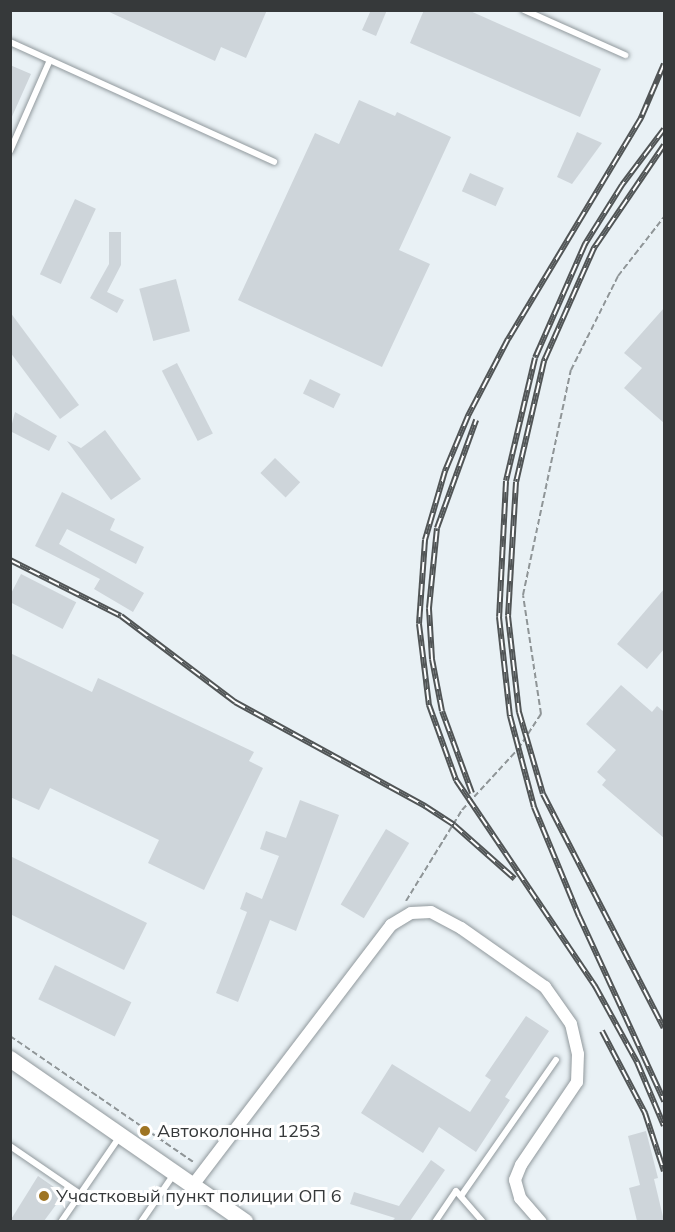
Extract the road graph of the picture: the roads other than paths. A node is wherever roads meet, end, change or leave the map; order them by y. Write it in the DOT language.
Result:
graph roads {
  1 [pos="524,10"];
  2 [pos="10,42"];
  3 [pos="625,55"];
  4 [pos="50,60"];
  5 [pos="10,152"];
  6 [pos="274,162"];
  7 [pos="10,1059"];
  8 [pos="556,1059"];
  9 [pos="120,1136"];
  10 [pos="10,1146"];
  11 [pos="174,1173"];
  12 [pos="193,1185"];
  13 [pos="80,1194"];
  14 [pos="461,1196"];
  15 [pos="61,1221"];
  16 [pos="141,1221"];
  17 [pos="245,1221"];
  18 [pos="435,1221"];
  19 [pos="483,1221"];
  20 [pos="541,1221"];
  1 -- 3 [label="lane"];
  2 -- 4 [label="lane"];
  4 -- 5 [label="lane"];
  4 -- 6 [label="lane"];
  7 -- 9 [label="main road"];
  8 -- 14 [label="lane"];
  9 -- 11 [label="main road"];
  9 -- 13 [label="lane"];
  10 -- 13 [label="lane"];
  11 -- 12 [label="main road"];
  11 -- 16 [label="lane"];
  12 -- 17 [label="main road"];
  12 -- 20 [label="street"];
  13 -- 15 [label="lane"];
  14 -- 18 [label="lane"];
  14 -- 19 [label="lane"];
}
